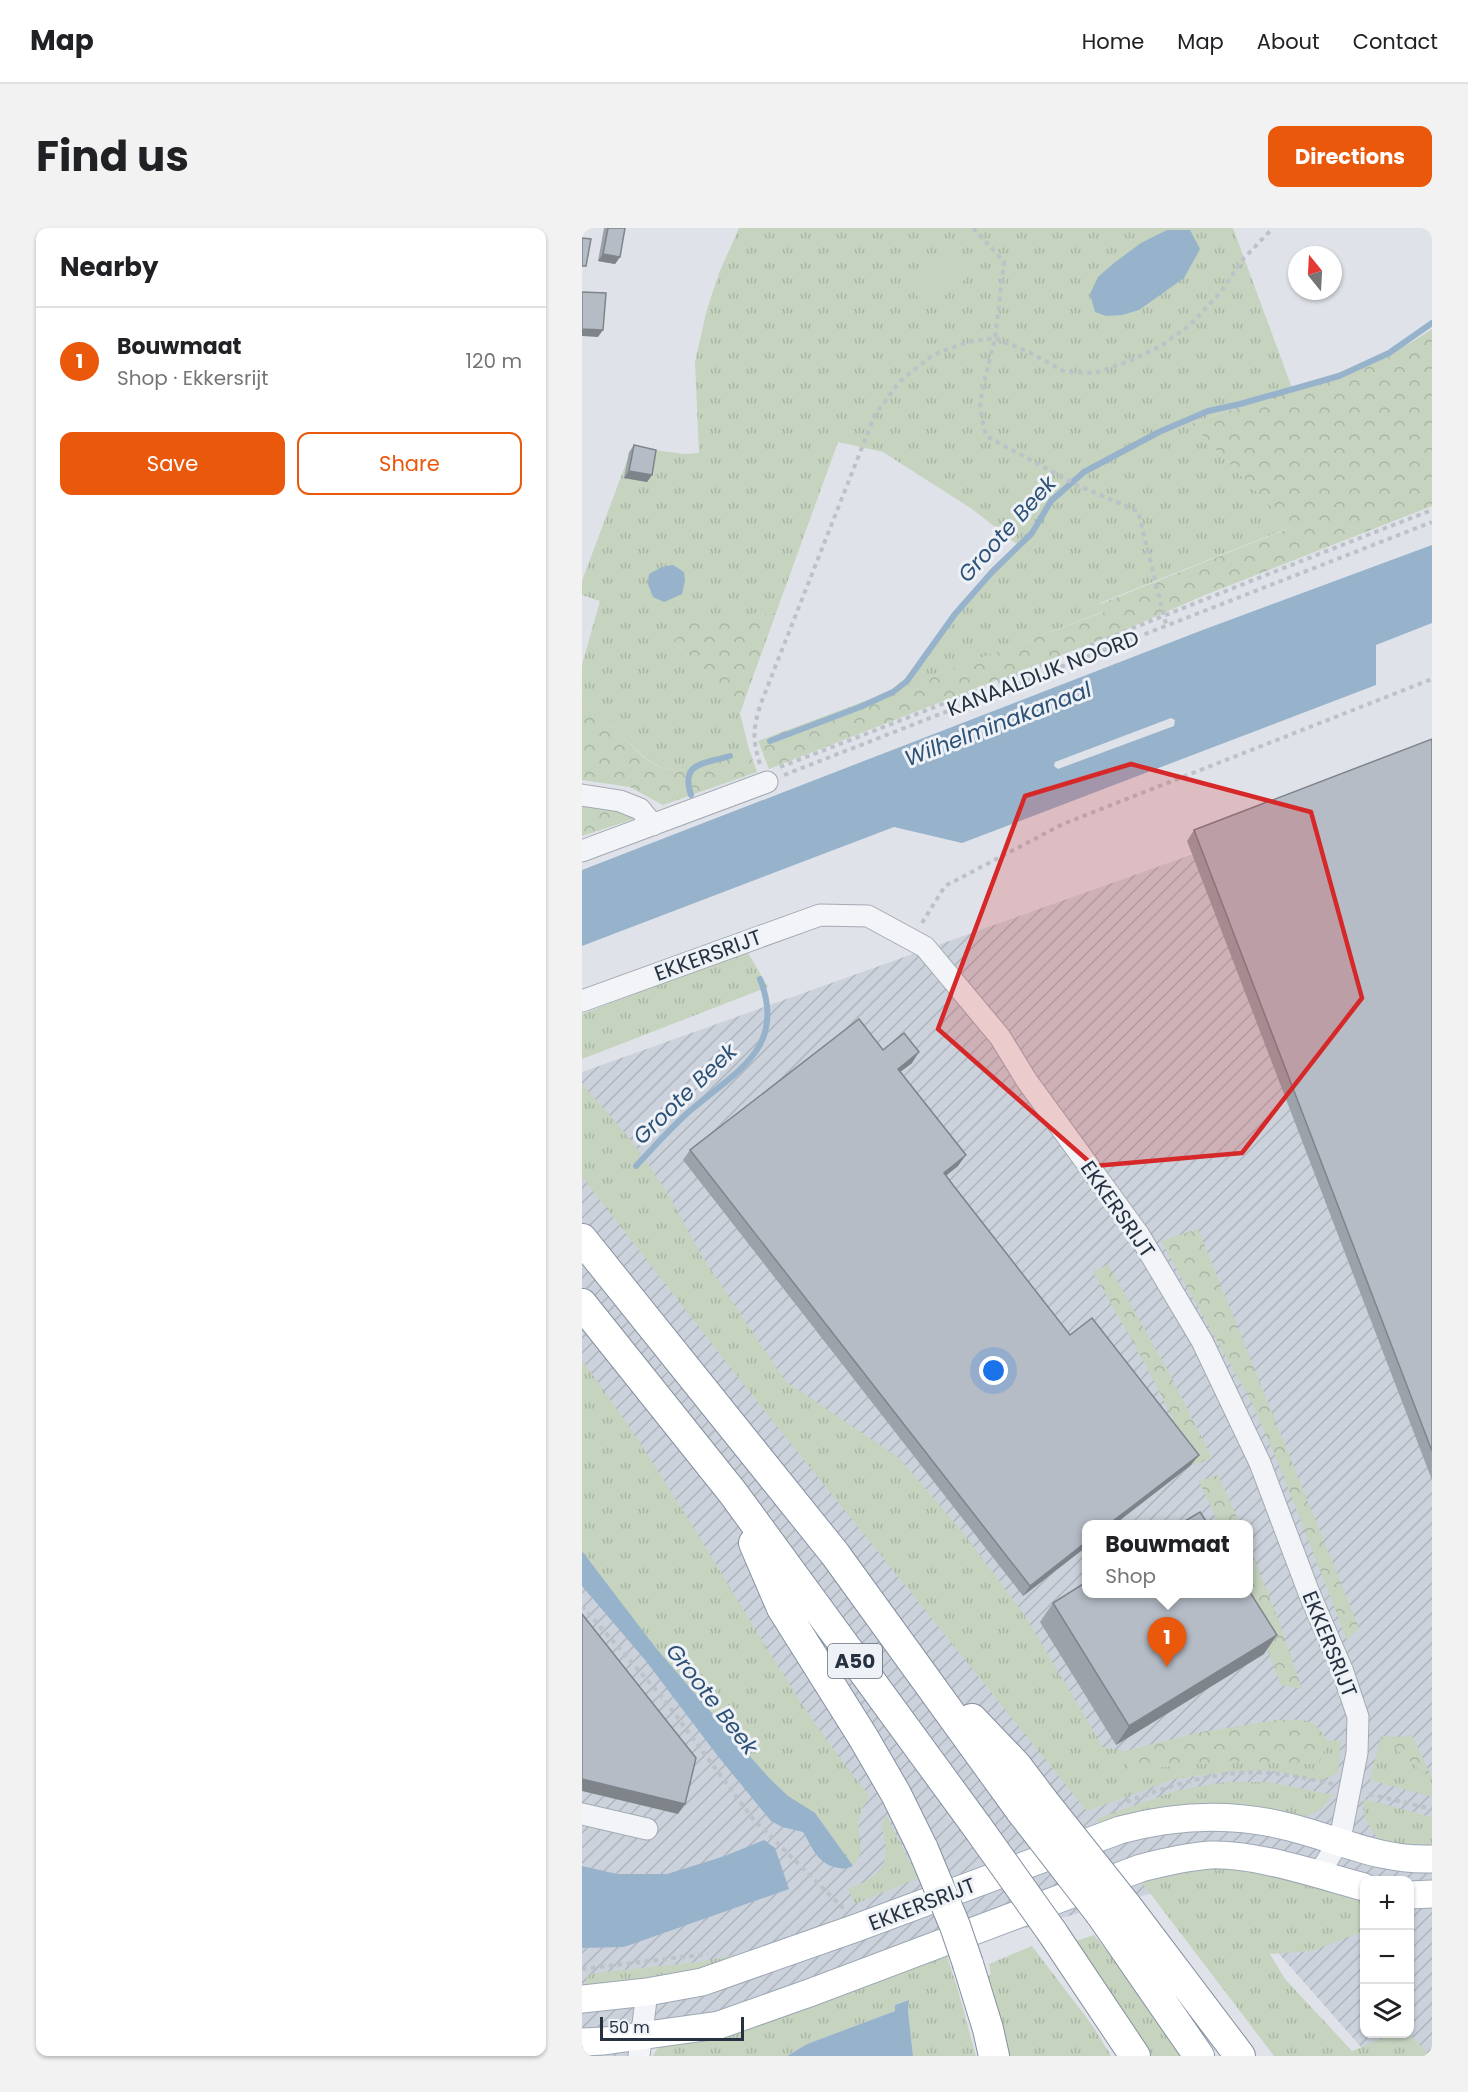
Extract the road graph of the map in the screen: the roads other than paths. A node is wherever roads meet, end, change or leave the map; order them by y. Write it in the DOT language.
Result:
graph roads {
  1 [pos="767,775"];
  2 [pos="582,795"];
  3 [pos="653,825"];
  4 [pos="582,851"];
  5 [pos="582,1001"];
  6 [pos="582,1239"];
  7 [pos="582,1304"];
  8 [pos="733,1493"];
  9 [pos="582,1814"];
  10 [pos="647,1829"];
  11 [pos="1338,1843"];
  12 [pos="1432,1860"];
  13 [pos="1318,1875"];
  14 [pos="1360,1886"];
  15 [pos="1432,1894"];
  16 [pos="1414,1895"];
  17 [pos="1112,1909"];
  18 [pos="647,1992"];
  19 [pos="582,1999"];
  20 [pos="582,2042"];
  21 [pos="640,2046"];
  22 [pos="994,2056"];
  23 [pos="1135,2056"];
  24 [pos="1199,2056"];
  25 [pos="1240,2056"];
  1 -- 3 [label="street"];
  2 -- 3 [label="street"];
  3 -- 4 [label="street"];
  5 -- 11 [label="street, EKKERSRIJT"];
  6 -- 17 [label="highway, A50, bridge"];
  7 -- 8 [label="highway, A50"];
  8 -- 22 [label="highway, A50, bridge"];
  8 -- 23 [label="highway, A50, bridge"];
  9 -- 10 [label="street"];
  11 -- 12 [label="main road, EKKERSRIJT"];
  11 -- 13 [label="street, EKKERSRIJT"];
  11 -- 18 [label="main road, EKKERSRIJT"];
  13 -- 14 [label="main road, EKKERSRIJT"];
  13 -- 21 [label="main road, EKKERSRIJT"];
  15 -- 16 [label="main road"];
  17 -- 24 [label="highway, A50"];
  17 -- 25 [label="highway, A50"];
  18 -- 19 [label="main road, EKKERSRIJT"];
  18 -- 21 [label="street"];
  20 -- 21 [label="main road, EKKERSRIJT"];
}
